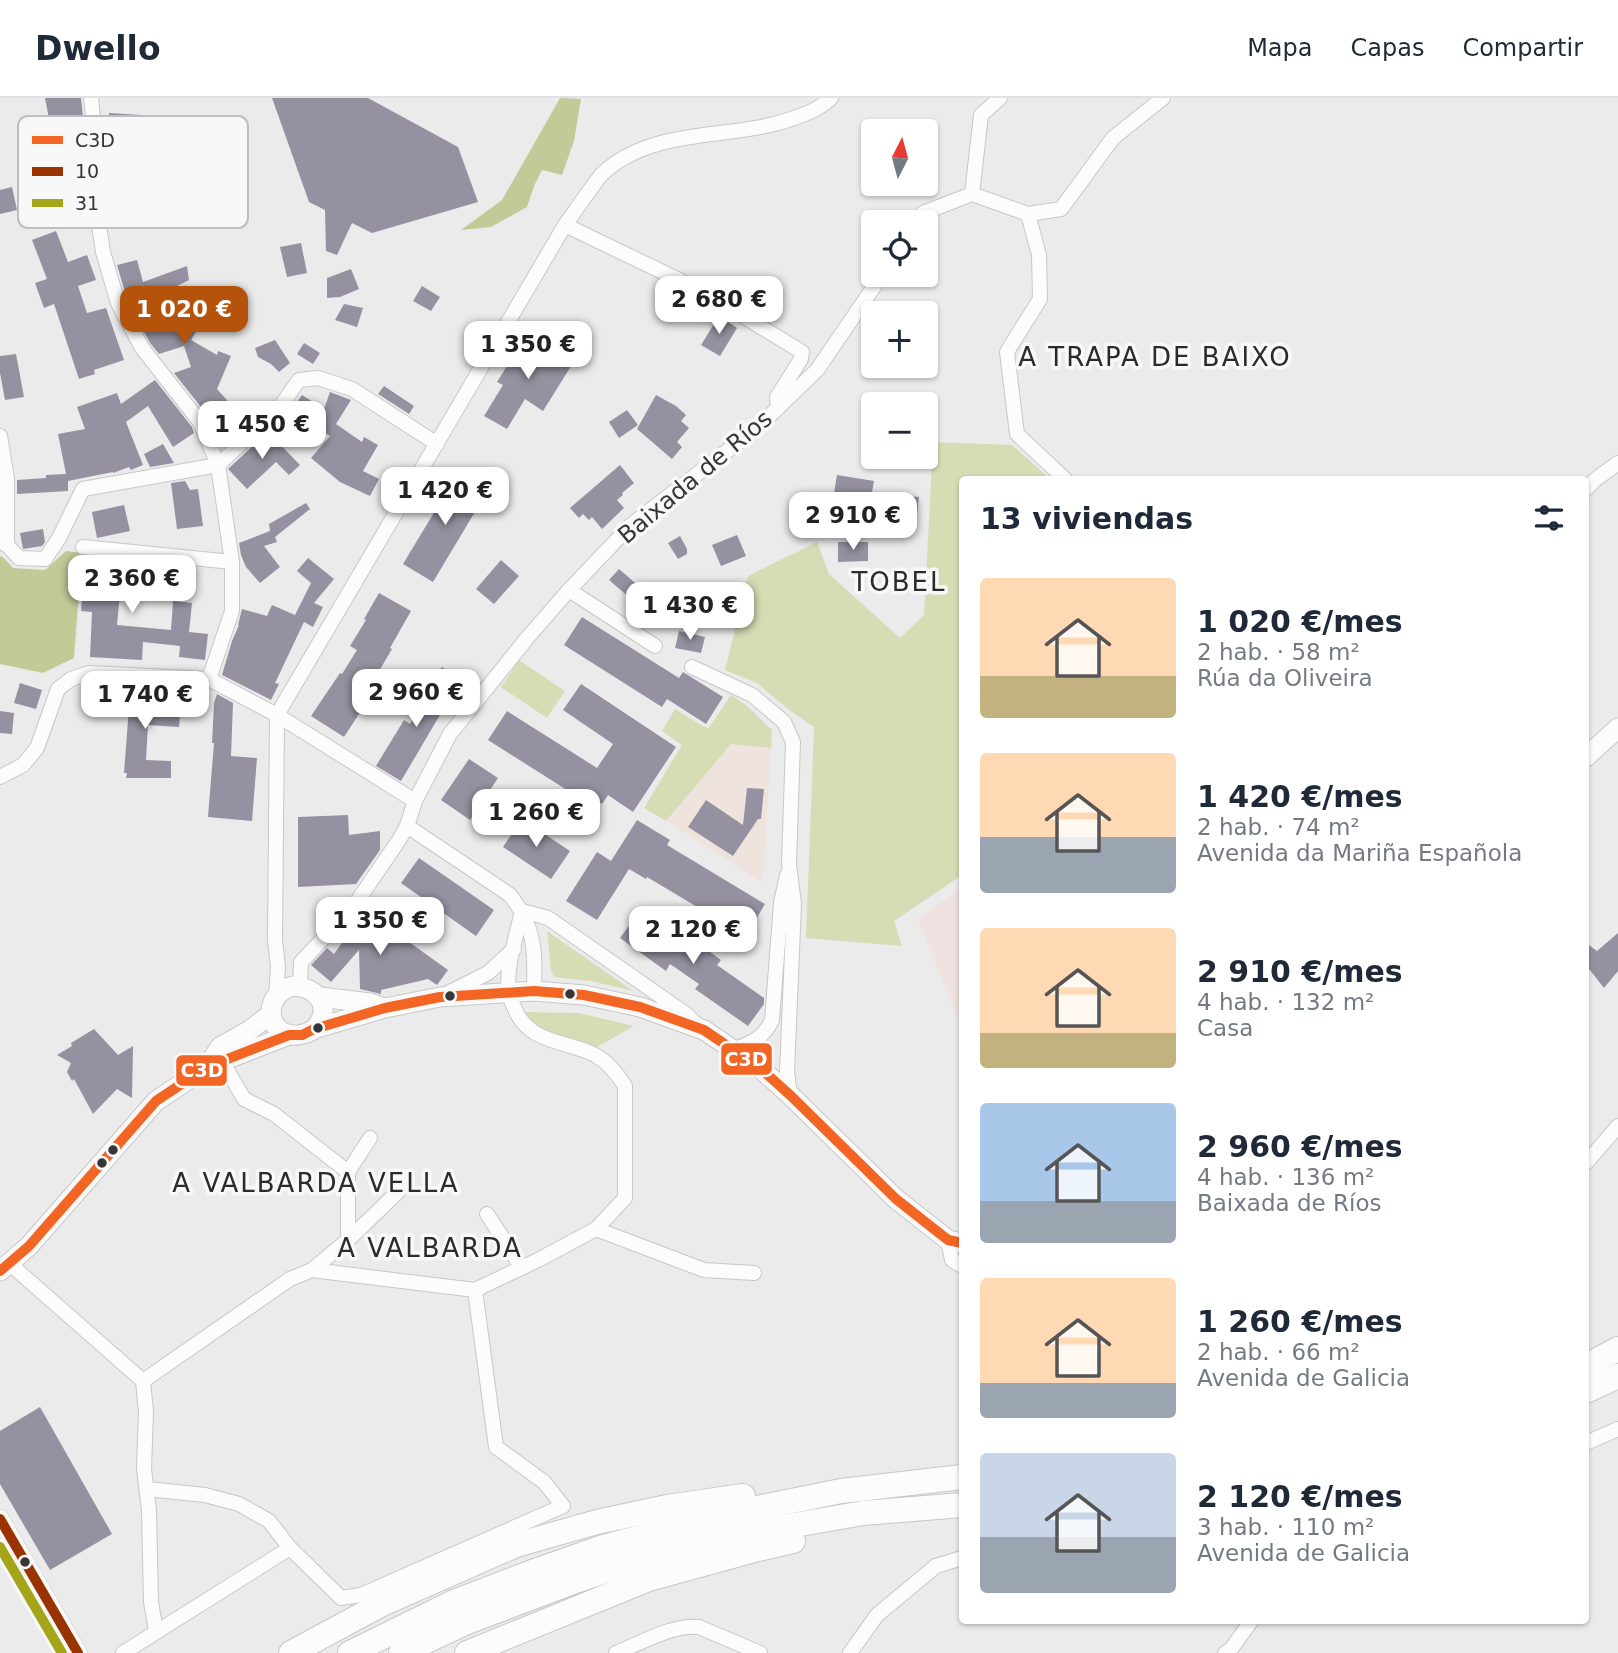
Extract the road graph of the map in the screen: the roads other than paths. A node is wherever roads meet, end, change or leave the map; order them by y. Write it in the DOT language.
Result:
graph roads {
  1 [pos="91,98"];
  2 [pos="831,98"];
  3 [pos="1000,98"];
  4 [pos="1163,98"];
  5 [pos="93,116"];
  6 [pos="972,194"];
  7 [pos="931,210"];
  8 [pos="1028,214"];
  9 [pos="565,225"];
  10 [pos="99,228"];
  11 [pos="874,287"];
  12 [pos="778,408"];
  13 [pos="0,436"];
  14 [pos="436,444"];
  15 [pos="1618,463"];
  16 [pos="218,465"];
  17 [pos="1062,476"];
  18 [pos="1589,486"];
  19 [pos="4,543"];
  20 [pos="83,547"];
  21 [pos="232,562"];
  22 [pos="569,590"];
  23 [pos="655,646"];
  24 [pos="692,667"];
  25 [pos="209,679"];
  26 [pos="277,715"];
  27 [pos="1618,728"];
  28 [pos="1589,754"];
  29 [pos="0,777"];
  30 [pos="415,801"];
  31 [pos="407,826"];
  32 [pos="789,864"];
  33 [pos="522,911"];
  34 [pos="514,949"];
  35 [pos="534,991"];
  36 [pos="509,993"];
  37 [pos="285,996"];
  38 [pos="320,997"];
  39 [pos="440,997"];
  40 [pos="385,1008"];
  41 [pos="314,1029"];
  42 [pos="704,1030"];
  43 [pos="289,1035"];
  44 [pos="732,1050"];
  45 [pos="214,1064"];
  46 [pos="790,1095"];
  47 [pos="1618,1126"];
  48 [pos="370,1138"];
  49 [pos="1618,1142"];
  50 [pos="1589,1160"];
  51 [pos="1589,1161"];
  52 [pos="348,1172"];
  53 [pos="404,1186"];
  54 [pos="486,1214"];
  55 [pos="596,1229"];
  56 [pos="348,1240"];
  57 [pos="955,1242"];
  58 [pos="959,1264"];
  59 [pos="5,1268"];
  60 [pos="522,1268"];
  61 [pos="312,1270"];
  62 [pos="754,1273"];
  63 [pos="475,1290"];
  64 [pos="1618,1349"];
  65 [pos="1589,1364"];
  66 [pos="1618,1376"];
  67 [pos="143,1381"];
  68 [pos="1589,1390"];
  69 [pos="1618,1429"];
  70 [pos="1589,1442"];
  71 [pos="959,1477"];
  72 [pos="147,1489"];
  73 [pos="841,1491"];
  74 [pos="959,1505"];
  75 [pos="959,1506"];
  76 [pos="0,1518"];
  77 [pos="289,1548"];
  78 [pos="959,1559"];
  79 [pos="1249,1624"];
  80 [pos="156,1631"];
  81 [pos="78,1653"];
  82 [pos="123,1653"];
  83 [pos="291,1653"];
  84 [pos="351,1653"];
  85 [pos="401,1653"];
  86 [pos="467,1653"];
  87 [pos="617,1653"];
  88 [pos="760,1653"];
  89 [pos="850,1653"];
  90 [pos="1226,1653"];
  1 -- 5 [label="street"];
  2 -- 9 [label="street"];
  3 -- 6 [label="street"];
  4 -- 8 [label="street"];
  6 -- 7 [label="street"];
  6 -- 8 [label="street"];
  8 -- 17 [label="street"];
  9 -- 12 [label="street"];
  9 -- 14 [label="street"];
  10 -- 16 [label="street"];
  11 -- 12 [label="street, Baixada de Ríos"];
  12 -- 22 [label="street, Baixada de Ríos"];
  13 -- 19 [label="street"];
  14 -- 16 [label="street"];
  14 -- 26 [label="street"];
  15 -- 18 [label="street"];
  16 -- 19 [label="street"];
  16 -- 21 [label="street"];
  20 -- 21 [label="street"];
  21 -- 25 [label="street"];
  22 -- 23 [label="street"];
  22 -- 30 [label="street, Baixada de Ríos"];
  24 -- 32 [label="street"];
  25 -- 26 [label="street"];
  25 -- 29 [label="street"];
  26 -- 30 [label="street"];
  26 -- 37 [label="street"];
  27 -- 28 [label="main road"];
  30 -- 31 [label="street, Baixada de Ríos"];
  31 -- 33 [label="street"];
  31 -- 37 [label="street, Baixada de Ríos"];
  32 -- 44 [label="street"];
  32 -- 46 [label="street"];
  33 -- 34 [label="street"];
  33 -- 35 [label="street"];
  33 -- 42 [label="street"];
  34 -- 36 [label="street"];
  34 -- 39 [label="street"];
  35 -- 36 [label="main road"];
  35 -- 42 [label="main road"];
  36 -- 39 [label="main road"];
  36 -- 55 [label="street"];
  37 -- 38 [label="main road"];
  37 -- 43 [label="main road"];
  37 -- 45 [label="main road"];
  38 -- 40 [label="main road"];
  38 -- 41 [label="main road"];
  39 -- 40 [label="main road"];
  40 -- 41 [label="main road"];
  41 -- 43 [label="main road"];
  42 -- 44 [label="main road"];
  43 -- 45 [label="main road"];
  44 -- 46 [label="main road"];
  45 -- 52 [label="street"];
  45 -- 59 [label="main road"];
  46 -- 57 [label="main road"];
  47 -- 50 [label="street"];
  48 -- 52 [label="street"];
  49 -- 51 [label="street"];
  52 -- 56 [label="street"];
  53 -- 56 [label="street"];
  54 -- 60 [label="street"];
  55 -- 60 [label="street"];
  55 -- 62 [label="street"];
  56 -- 61 [label="street"];
  57 -- 58 [label="street"];
  59 -- 67 [label="street"];
  60 -- 63 [label="street"];
  61 -- 63 [label="street"];
  61 -- 67 [label="street"];
  63 -- 77 [label="street"];
  64 -- 65 [label="highway"];
  66 -- 68 [label="highway"];
  67 -- 72 [label="street"];
  69 -- 70 [label="street"];
  71 -- 73 [label="highway"];
  72 -- 77 [label="street"];
  72 -- 80 [label="street"];
  73 -- 83 [label="highway"];
  73 -- 84 [label="highway"];
  74 -- 85 [label="highway"];
  75 -- 86 [label="highway"];
  76 -- 81 [label="street"];
  77 -- 80 [label="street"];
  78 -- 89 [label="street"];
  79 -- 90 [label="street"];
  80 -- 82 [label="street"];
  87 -- 88 [label="street"];
}
